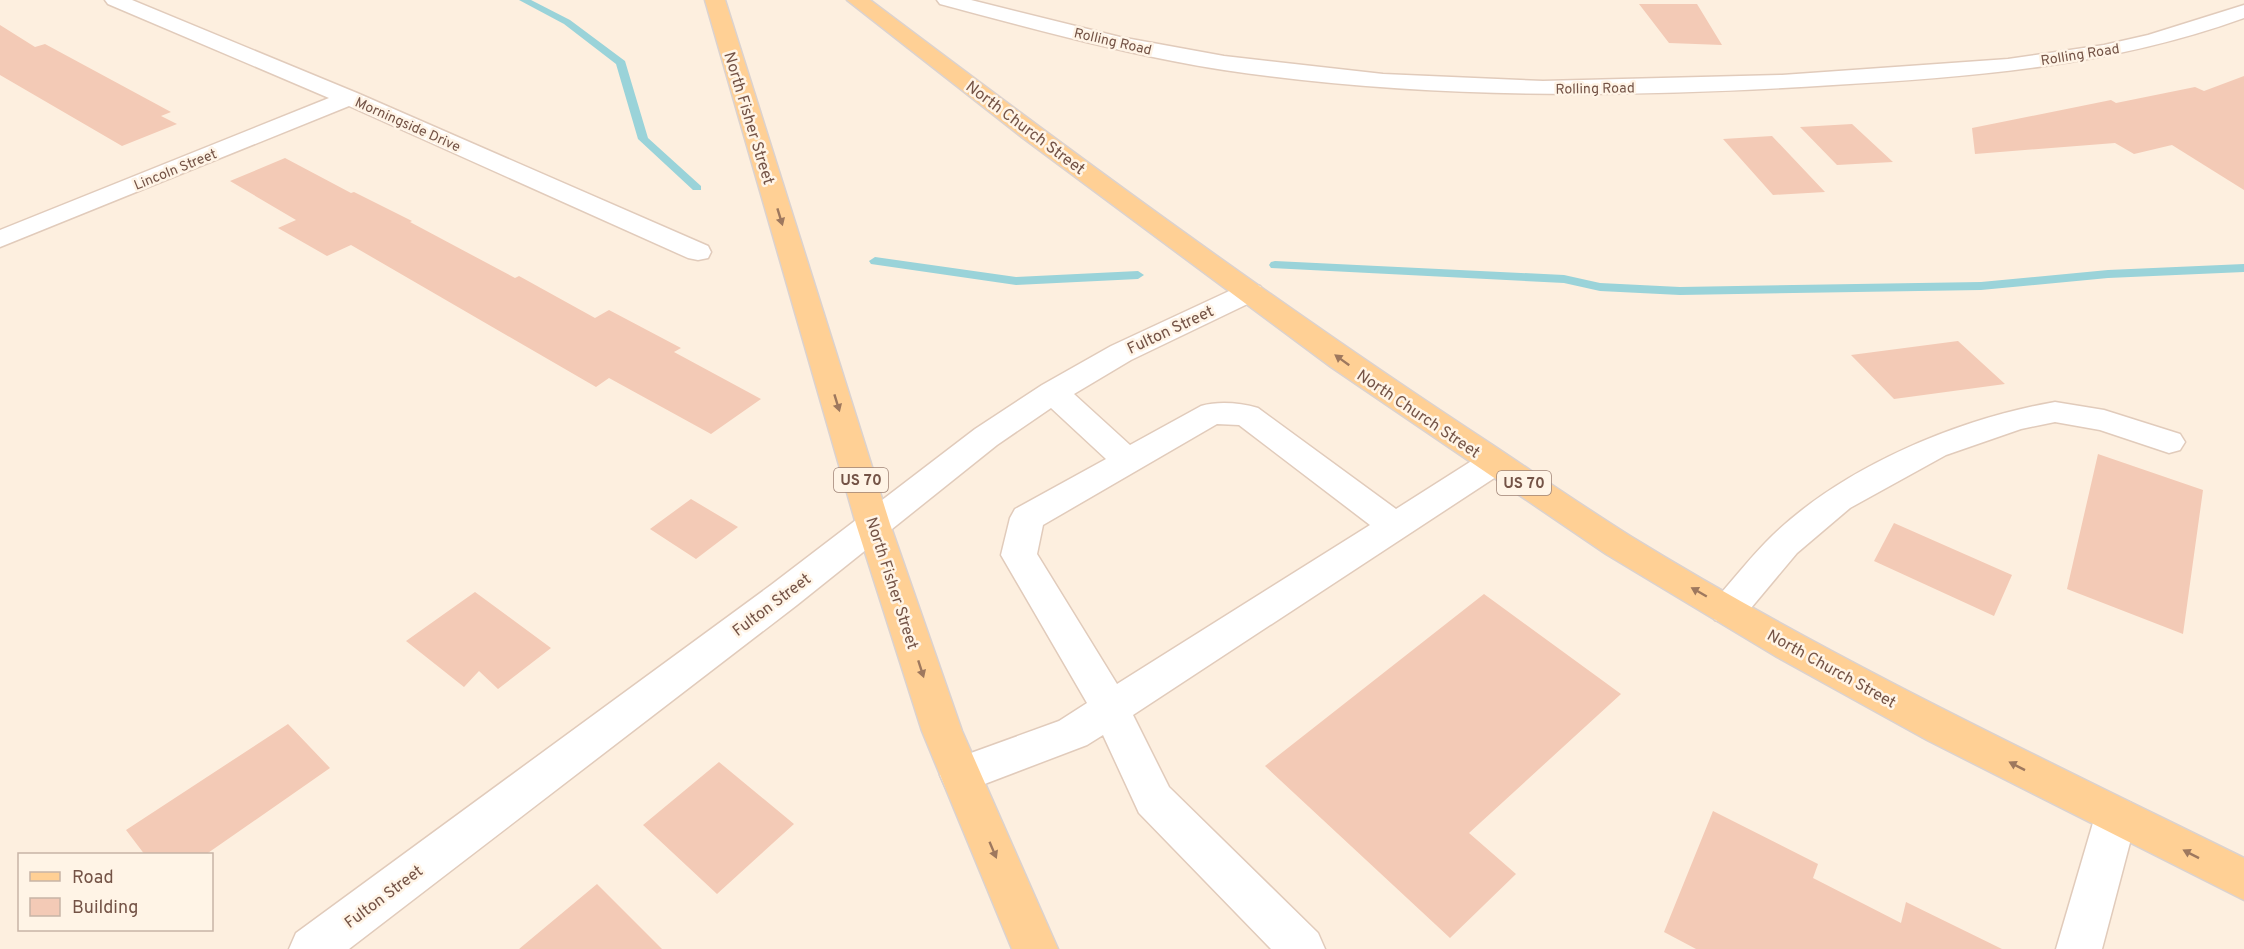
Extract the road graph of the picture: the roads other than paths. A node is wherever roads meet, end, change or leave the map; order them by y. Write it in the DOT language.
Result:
graph roads {
  1 [pos="115,0"];
  2 [pos="715,0"];
  3 [pos="857,0"];
  4 [pos="947,0"];
  5 [pos="2244,11"];
  6 [pos="349,98"];
  7 [pos="0,239"];
  8 [pos="698,252"];
  9 [pos="1250,292"];
  10 [pos="1053,392"];
  11 [pos="2169,442"];
  12 [pos="1128,461"];
  13 [pos="1493,463"];
  14 [pos="873,524"];
  15 [pos="1395,526"];
  16 [pos="1728,610"];
  17 [pos="1111,709"];
  18 [pos="962,775"];
  19 [pos="2116,816"];
  20 [pos="2244,880"];
  21 [pos="312,949"];
  22 [pos="1035,949"];
  23 [pos="1302,949"];
  24 [pos="2079,949"];
  1 -- 6 [label="street, Morningside Drive"];
  2 -- 14 [label="main road, North Fisher Street / US 70, one-way"];
  3 -- 9 [label="main road, North Church Street / US 70"];
  4 -- 5 [label="street, Rolling Road"];
  6 -- 7 [label="street, Lincoln Street"];
  6 -- 8 [label="street, Morningside Drive"];
  9 -- 10 [label="street, Fulton Street"];
  13 -- 9 [label="main road, North Church Street / US 70, one-way"];
  10 -- 12 [label="street"];
  10 -- 14 [label="street, Fulton Street"];
  11 -- 16 [label="street"];
  12 -- 15 [label="street"];
  12 -- 17 [label="street"];
  13 -- 15 [label="street"];
  16 -- 13 [label="main road, North Church Street / US 70, one-way"];
  14 -- 18 [label="main road, North Fisher Street / US 70, one-way"];
  14 -- 21 [label="street, Fulton Street"];
  15 -- 17 [label="street"];
  19 -- 16 [label="main road, North Church Street / US 70, one-way"];
  17 -- 18 [label="street"];
  17 -- 23 [label="street"];
  18 -- 22 [label="main road, North Fisher Street / US 70, one-way"];
  20 -- 19 [label="main road, North Church Street / US 70, one-way"];
  19 -- 24 [label="street"];
}
